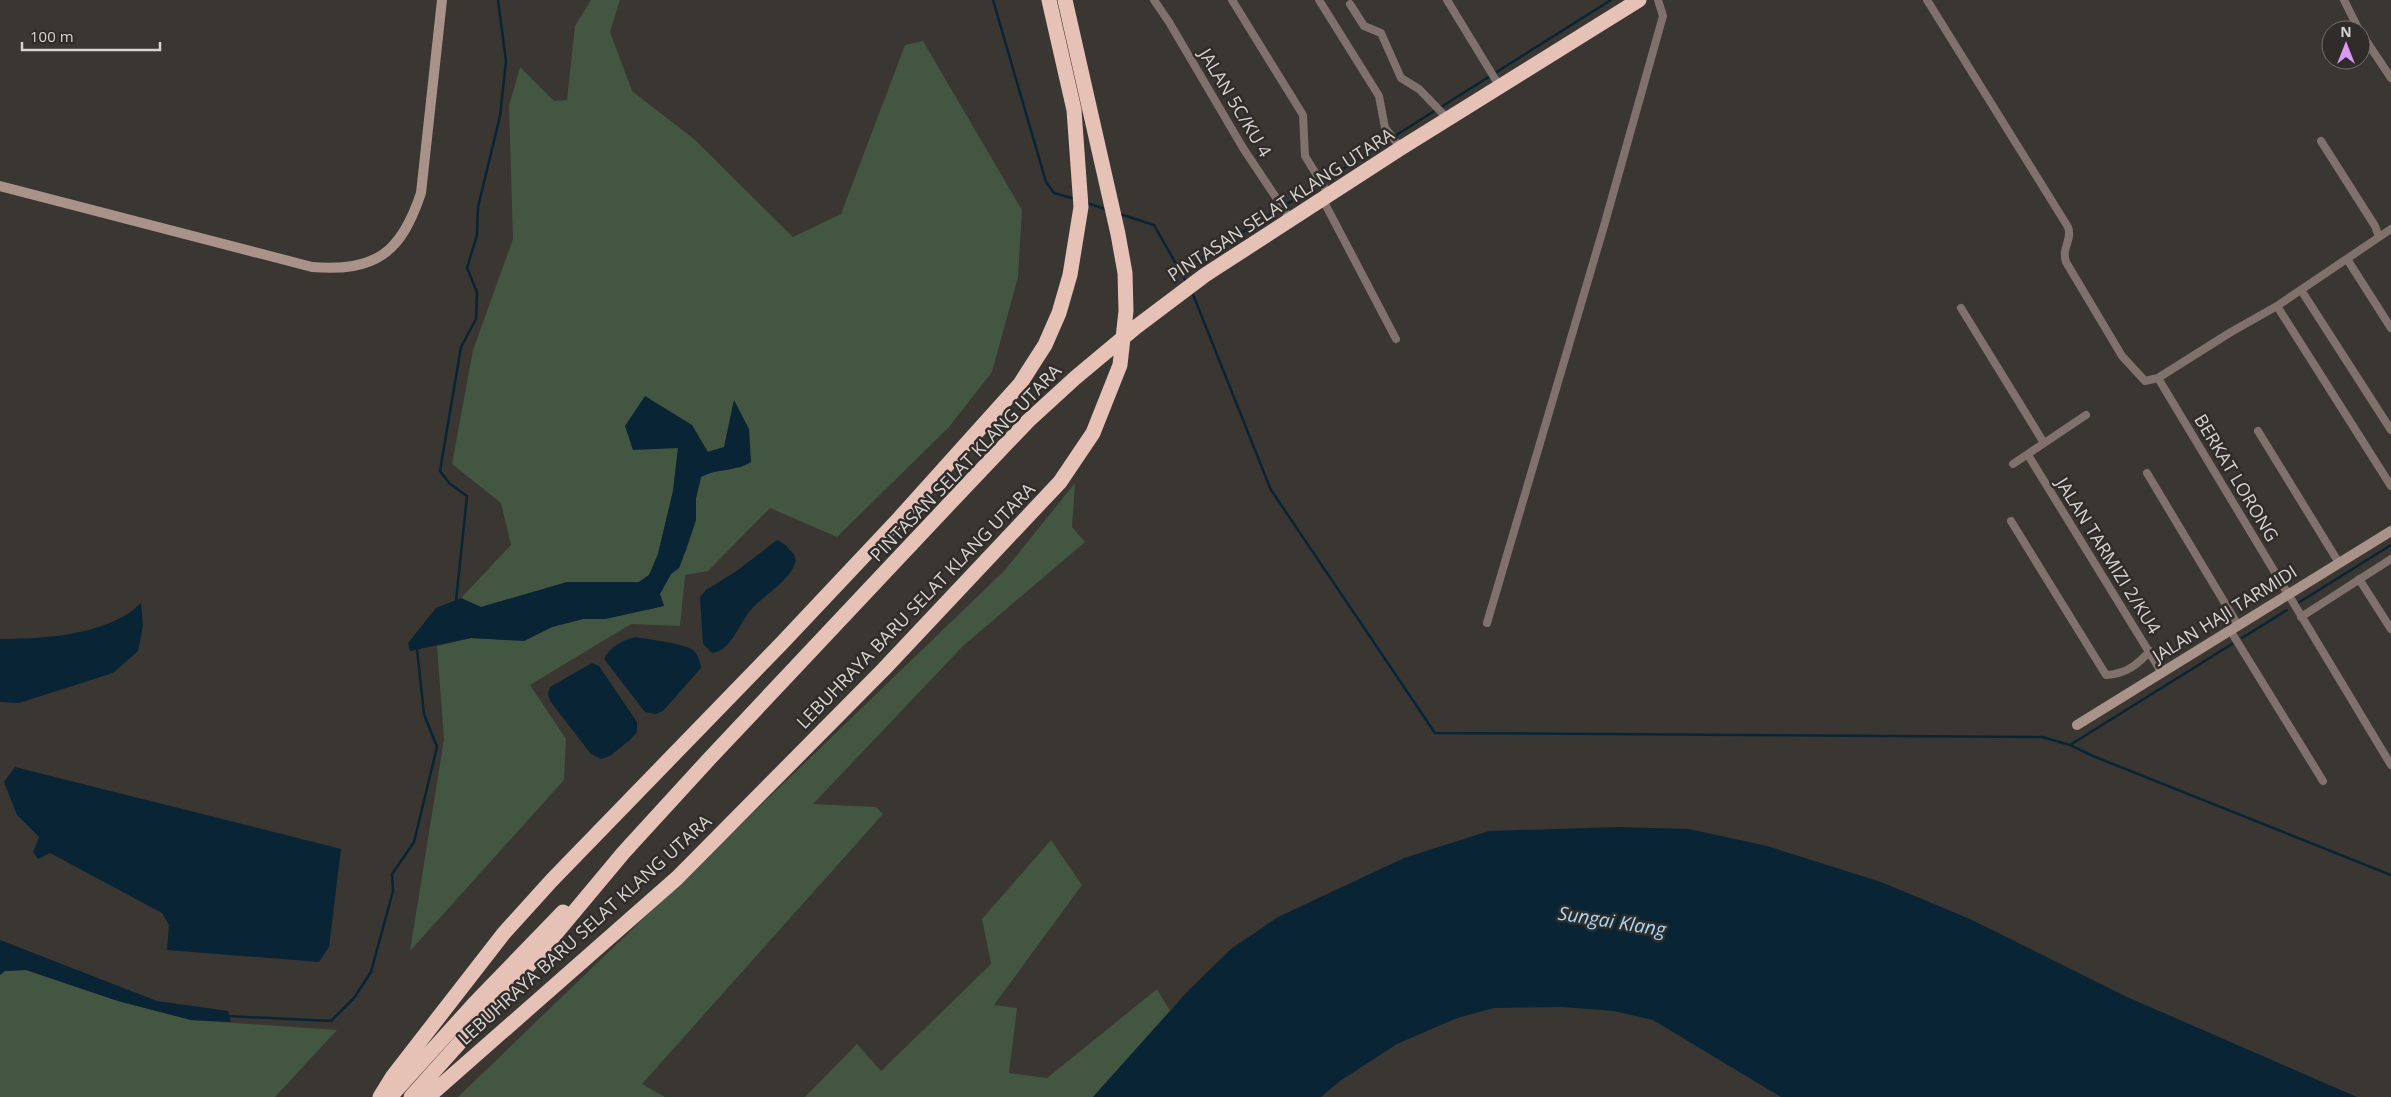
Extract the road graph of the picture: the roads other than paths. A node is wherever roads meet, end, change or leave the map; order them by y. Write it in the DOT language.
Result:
graph roads {
  1 [pos="442,0"];
  2 [pos="1049,0"];
  3 [pos="1065,0"];
  4 [pos="1154,0"];
  5 [pos="1232,0"];
  6 [pos="1319,0"];
  7 [pos="1448,0"];
  8 [pos="1658,0"];
  9 [pos="1927,0"];
  10 [pos="2344,0"];
  11 [pos="1628,2"];
  12 [pos="1350,4"];
  13 [pos="2354,20"];
  14 [pos="2371,47"];
  15 [pos="2390,73"];
  16 [pos="1498,84"];
  17 [pos="1445,116"];
  18 [pos="2321,141"];
  19 [pos="1399,146"];
  20 [pos="0,186"];
  21 [pos="1325,195"];
  22 [pos="1291,220"];
  23 [pos="2391,229"];
  24 [pos="2378,237"];
  25 [pos="2347,259"];
  26 [pos="2302,290"];
  27 [pos="2278,306"];
  28 [pos="1961,308"];
  29 [pos="2391,328"];
  30 [pos="1396,339"];
  31 [pos="2158,378"];
  32 [pos="2086,416"];
  33 [pos="2391,430"];
  34 [pos="2258,431"];
  35 [pos="2044,443"];
  36 [pos="2028,455"];
  37 [pos="2013,464"];
  38 [pos="2147,473"];
  39 [pos="2391,486"];
  40 [pos="2011,521"];
  41 [pos="2391,531"];
  42 [pos="2391,559"];
  43 [pos="2339,563"];
  44 [pos="2359,579"];
  45 [pos="2288,594"];
  46 [pos="2302,617"];
  47 [pos="1487,623"];
  48 [pos="2234,627"];
  49 [pos="2391,629"];
  50 [pos="2150,650"];
  51 [pos="2162,673"];
  52 [pos="2077,726"];
  53 [pos="2391,765"];
  54 [pos="2323,781"];
  55 [pos="624,852"];
  56 [pos="380,1097"];
  57 [pos="390,1097"];
  58 [pos="411,1097"];
  59 [pos="428,1097"];
  1 -- 20 [label="street"];
  2 -- 56 [label="highway, LEBUHRAYA BARU SELAT KLANG UTARA"];
  3 -- 59 [label="highway, LEBUHRAYA BARU SELAT KLANG UTARA"];
  4 -- 22 [label="street, JALAN 5C/KU 4"];
  5 -- 21 [label="street"];
  6 -- 19 [label="street"];
  7 -- 16 [label="street"];
  8 -- 47 [label="street"];
  9 -- 31 [label="street"];
  10 -- 13 [label="street"];
  11 -- 16 [label="highway, PINTASAN SELAT KLANG UTARA"];
  12 -- 17 [label="street"];
  14 -- 15 [label="street"];
  16 -- 17 [label="highway, PINTASAN SELAT KLANG UTARA"];
  17 -- 19 [label="highway, PINTASAN SELAT KLANG UTARA"];
  18 -- 24 [label="street"];
  19 -- 21 [label="highway, PINTASAN SELAT KLANG UTARA"];
  21 -- 22 [label="highway, PINTASAN SELAT KLANG UTARA"];
  21 -- 30 [label="street"];
  22 -- 55 [label="highway, PINTASAN SELAT KLANG UTARA"];
  23 -- 24 [label="street"];
  24 -- 25 [label="street"];
  25 -- 26 [label="street"];
  25 -- 29 [label="street"];
  26 -- 27 [label="street"];
  26 -- 33 [label="street"];
  27 -- 31 [label="street"];
  27 -- 39 [label="street"];
  28 -- 35 [label="street"];
  31 -- 45 [label="street, BERKAT LORONG"];
  32 -- 35 [label="street"];
  34 -- 43 [label="street"];
  35 -- 36 [label="street"];
  36 -- 37 [label="street"];
  36 -- 50 [label="street, JALAN TARMIZI 2/KU4"];
  38 -- 48 [label="street"];
  40 -- 50 [label="street"];
  41 -- 43 [label="street, JALAN HAJI TARMIDI"];
  42 -- 44 [label="street"];
  43 -- 45 [label="street, JALAN HAJI TARMIDI"];
  44 -- 46 [label="street"];
  44 -- 49 [label="street"];
  45 -- 46 [label="street, BERKAT LORONG"];
  45 -- 48 [label="street, JALAN HAJI TARMIDI"];
  46 -- 53 [label="street, BERKAT LORONG"];
  48 -- 51 [label="street, JALAN HAJI TARMIDI"];
  48 -- 54 [label="street"];
  50 -- 51 [label="street, JALAN TARMIZI 2/KU4"];
  51 -- 52 [label="street, JALAN HAJI TARMIDI"];
  55 -- 57 [label="highway, LEBUHRAYA BARU SELAT KLANG UTARA"];
  55 -- 58 [label="highway, LEBUHRAYA BARU SELAT KLANG UTARA"];
}
